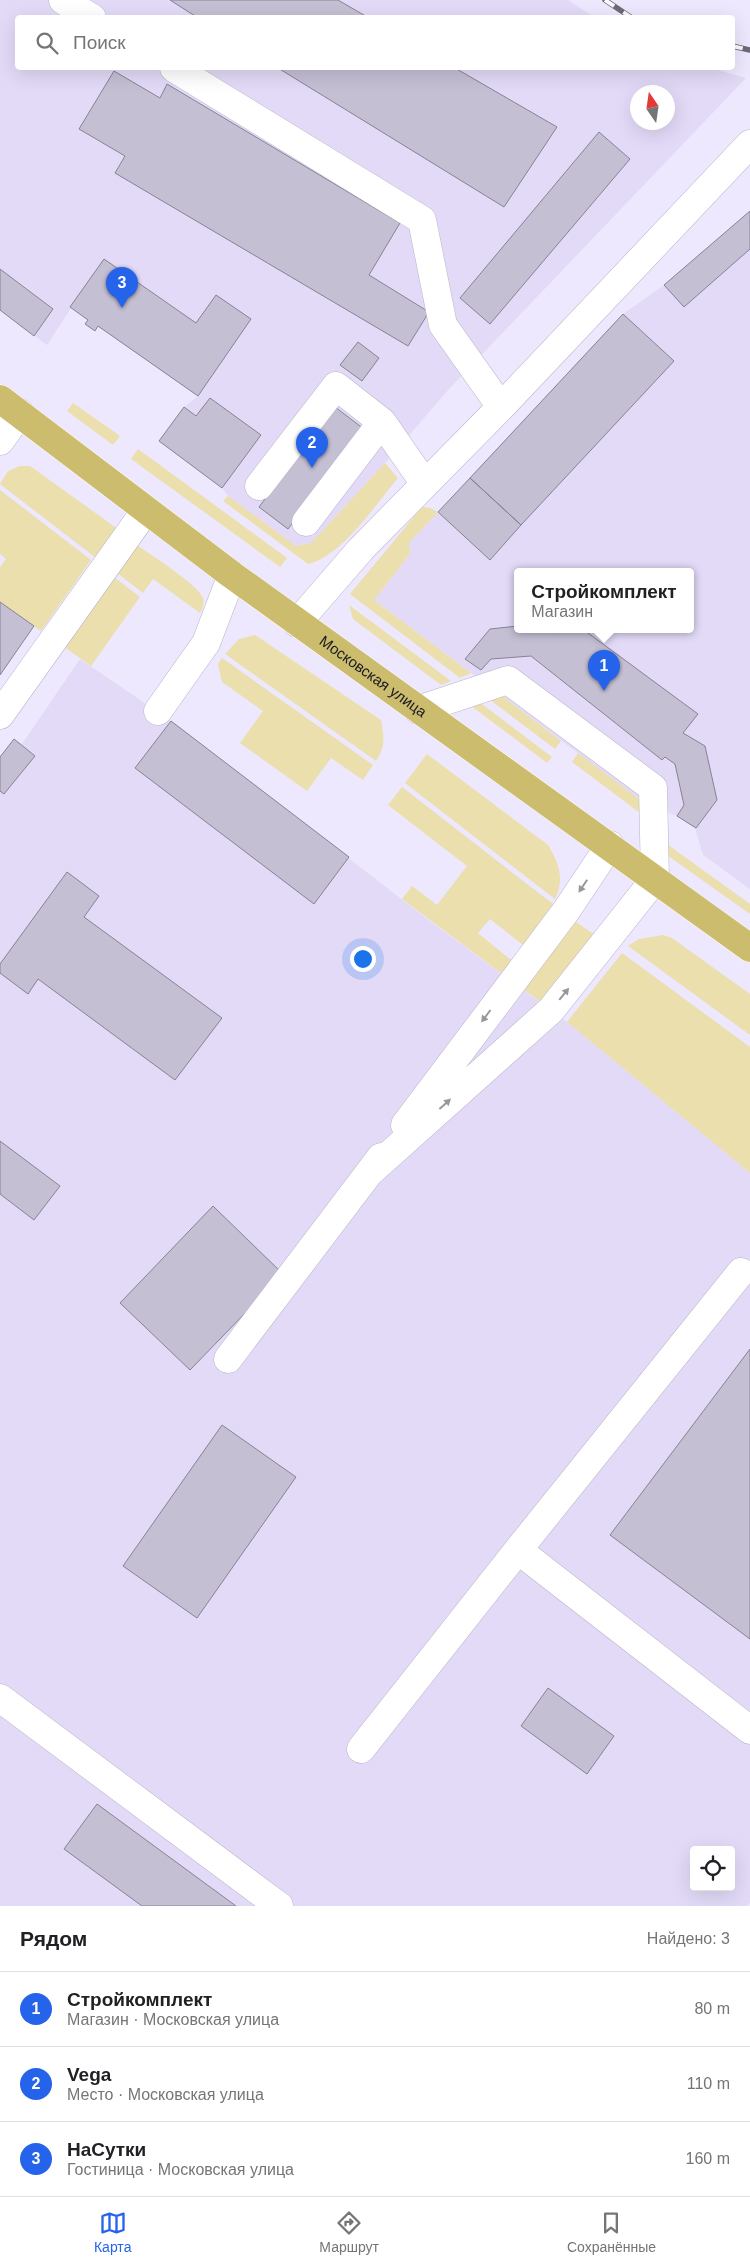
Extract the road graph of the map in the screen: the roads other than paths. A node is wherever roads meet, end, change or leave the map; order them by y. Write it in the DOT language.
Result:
graph roads {
  1 [pos="63,0"];
  2 [pos="87,15"];
  3 [pos="177,70"];
  4 [pos="750,144"];
  5 [pos="10,406"];
  6 [pos="500,407"];
  7 [pos="382,422"];
  8 [pos="0,441"];
  9 [pos="425,484"];
  10 [pos="259,486"];
  11 [pos="146,510"];
  12 [pos="306,522"];
  13 [pos="232,575"];
  14 [pos="297,623"];
  15 [pos="418,710"];
  16 [pos="158,711"];
  17 [pos="0,715"];
  18 [pos="610,845"];
  19 [pos="655,879"];
  20 [pos="750,948"];
  21 [pos="370,1172"];
  22 [pos="741,1272"];
  23 [pos="228,1359"];
  24 [pos="518,1550"];
  25 [pos="0,1698"];
  26 [pos="750,1730"];
  27 [pos="361,1749"];
  28 [pos="279,1906"];
  1 -- 2 [label="street"];
  3 -- 6 [label="street"];
  4 -- 6 [label="street"];
  5 -- 8 [label="street"];
  5 -- 11 [label="main road, Московская улица"];
  6 -- 9 [label="street"];
  7 -- 9 [label="street"];
  7 -- 10 [label="street"];
  7 -- 12 [label="street"];
  9 -- 14 [label="street"];
  11 -- 13 [label="main road, Московская улица"];
  11 -- 17 [label="street"];
  13 -- 14 [label="main road, Московская улица"];
  13 -- 16 [label="street"];
  14 -- 15 [label="main road, Московская улица"];
  15 -- 18 [label="main road, Московская улица"];
  15 -- 19 [label="street"];
  18 -- 19 [label="main road, Московская улица"];
  18 -- 21 [label="street, one-way"];
  19 -- 20 [label="main road, Московская улица"];
  21 -- 19 [label="street, one-way"];
  21 -- 23 [label="street"];
  22 -- 24 [label="street"];
  24 -- 26 [label="street"];
  24 -- 27 [label="street"];
  25 -- 28 [label="street"];
}
